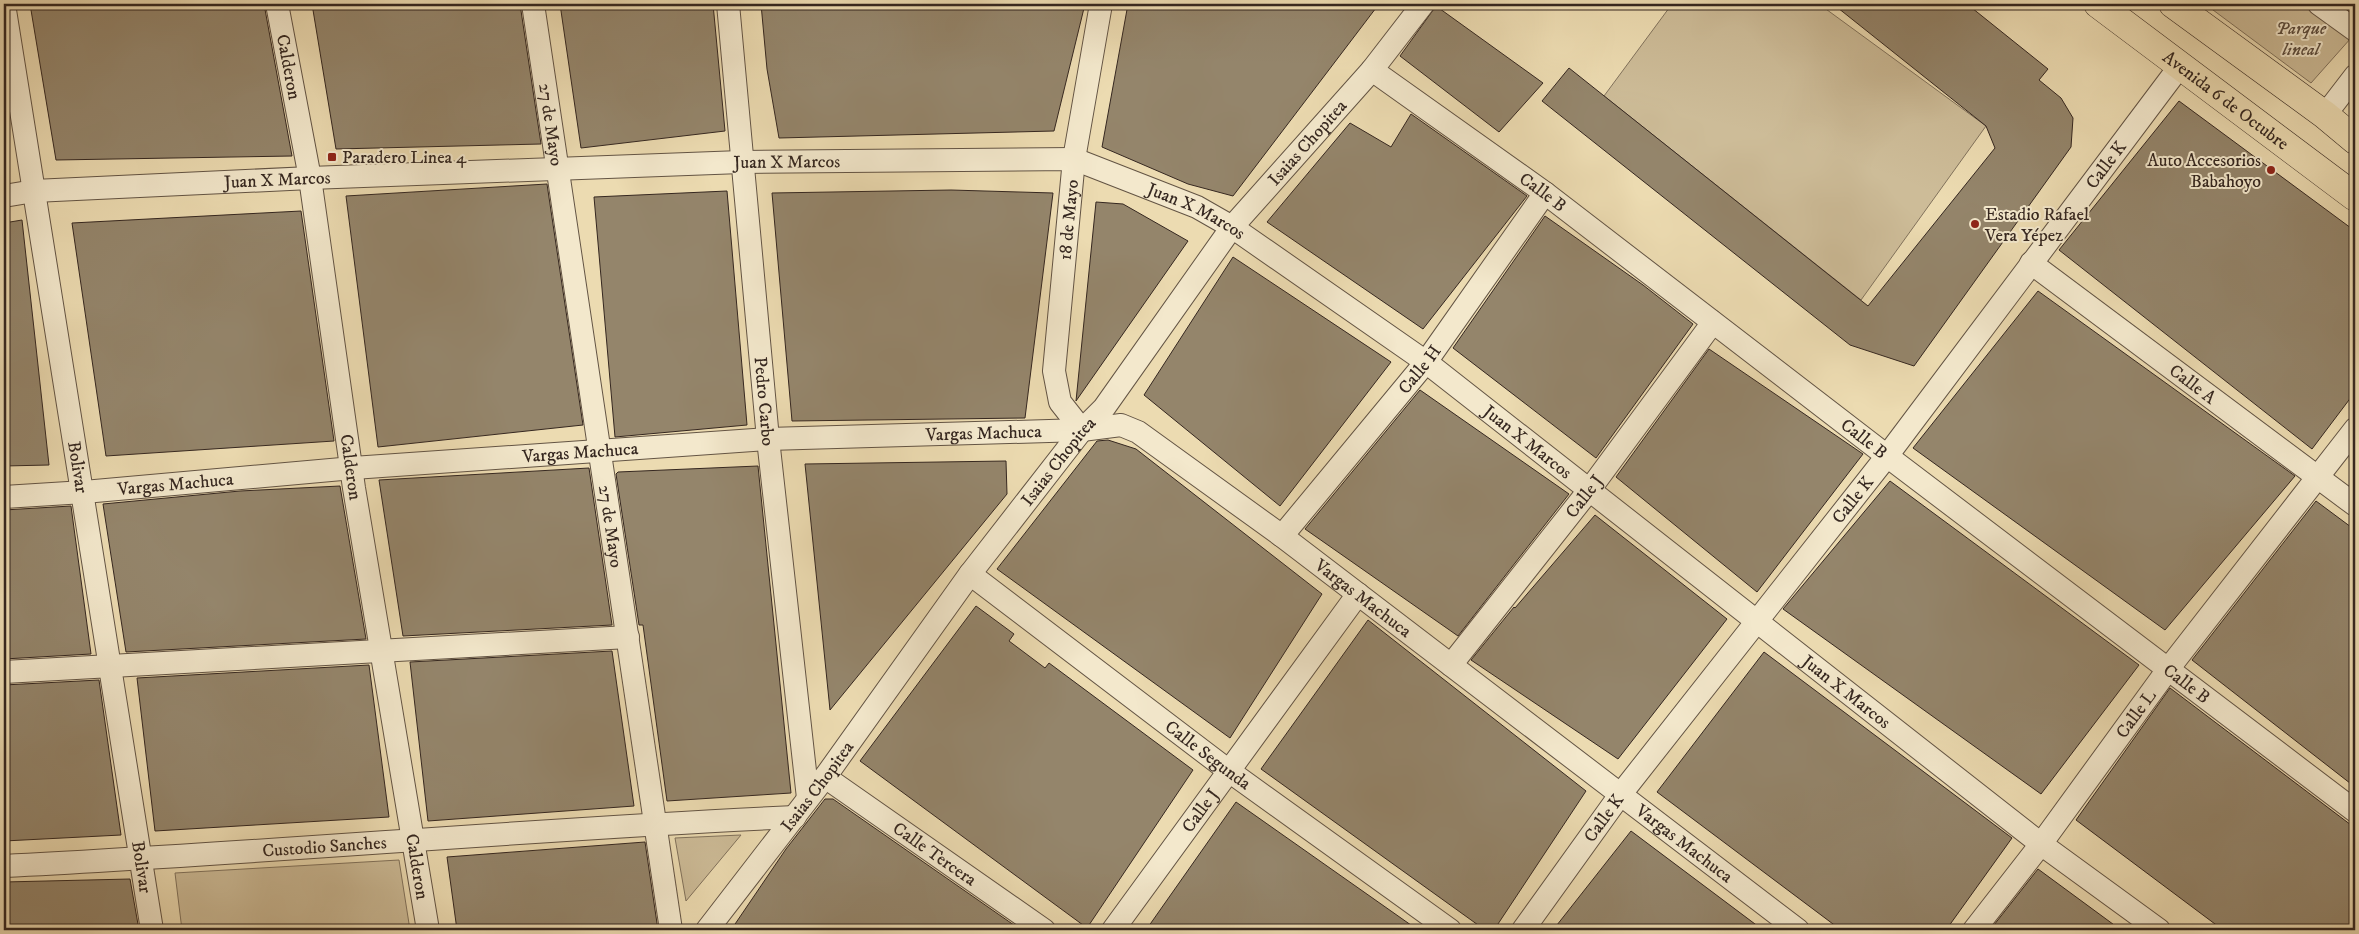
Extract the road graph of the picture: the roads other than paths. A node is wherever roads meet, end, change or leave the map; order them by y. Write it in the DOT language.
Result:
graph roads {
  1 [pos="4,4"];
  2 [pos="276,4"];
  3 [pos="533,4"];
  4 [pos="728,4"];
  5 [pos="1100,4"];
  6 [pos="1423,4"];
  7 [pos="2098,4"];
  8 [pos="2173,4"];
  9 [pos="2319,4"];
  10 [pos="2355,30"];
  11 [pos="2180,66"];
  12 [pos="1372,70"];
  13 [pos="2355,76"];
  14 [pos="2325,115"];
  15 [pos="2355,140"];
  16 [pos="1074,159"];
  17 [pos="741,162"];
  18 [pos="558,170"];
  19 [pos="310,178"];
  20 [pos="34,191"];
  21 [pos="1545,193"];
  22 [pos="4,196"];
  23 [pos="2355,197"];
  24 [pos="1232,227"];
  25 [pos="2031,262"];
  26 [pos="1711,321"];
  27 [pos="1426,362"];
  28 [pos="2355,429"];
  29 [pos="1082,430"];
  30 [pos="768,439"];
  31 [pos="600,452"];
  32 [pos="1887,456"];
  33 [pos="352,468"];
  34 [pos="2319,477"];
  35 [pos="1590,489"];
  36 [pos="84,492"];
  37 [pos="4,497"];
  38 [pos="2355,505"];
  39 [pos="1282,536"];
  40 [pos="970,574"];
  41 [pos="1358,594"];
  42 [pos="1758,622"];
  43 [pos="628,636"];
  44 [pos="382,651"];
  45 [pos="1451,665"];
  46 [pos="111,666"];
  47 [pos="2169,668"];
  48 [pos="4,672"];
  49 [pos="1229,771"];
  50 [pos="825,777"];
  51 [pos="1620,795"];
  52 [pos="808,798"];
  53 [pos="2355,811"];
  54 [pos="795,817"];
  55 [pos="655,823"];
  56 [pos="413,841"];
  57 [pos="2041,844"];
  58 [pos="141,859"];
  59 [pos="4,866"];
  60 [pos="152,930"];
  61 [pos="428,930"];
  62 [pos="671,930"];
  63 [pos="707,930"];
  64 [pos="1044,930"];
  65 [pos="1113,930"];
  66 [pos="1450,930"];
  67 [pos="1523,930"];
  68 [pos="1798,930"];
  69 [pos="1974,930"];
  70 [pos="2159,930"];
  1 -- 20 [label="street, Bolivar"];
  2 -- 19 [label="street, Calderon"];
  3 -- 18 [label="street, 27 de Mayo"];
  4 -- 17 [label="street, Pedro Carbo"];
  5 -- 16 [label="street, 18 de Mayo"];
  6 -- 12 [label="street, Isaias Chopitea"];
  7 -- 11 [label="main road, Avenida 6 de Octubre"];
  8 -- 14 [label="main road"];
  9 -- 10 [label="street"];
  11 -- 23 [label="main road, Avenida 6 de Octubre"];
  11 -- 25 [label="street, Calle K"];
  12 -- 21 [label="street, Calle B"];
  12 -- 24 [label="street, Isaias Chopitea"];
  13 -- 14 [label="street"];
  14 -- 15 [label="main road"];
  16 -- 17 [label="street, Juan X Marcos"];
  16 -- 24 [label="street, Juan X Marcos"];
  16 -- 29 [label="street, 18 de Mayo"];
  17 -- 18 [label="street, Juan X Marcos"];
  17 -- 30 [label="street, Pedro Carbo"];
  18 -- 19 [label="street, Juan X Marcos"];
  18 -- 31 [label="street, 27 de Mayo"];
  19 -- 20 [label="street, Juan X Marcos"];
  19 -- 33 [label="street, Calderon"];
  20 -- 22 [label="street, Juan X Marcos"];
  20 -- 36 [label="street, Bolivar"];
  21 -- 26 [label="street, Calle B"];
  21 -- 27 [label="street, Calle H"];
  24 -- 27 [label="street, Juan X Marcos"];
  24 -- 29 [label="street, Isaias Chopitea"];
  25 -- 32 [label="street, Calle K"];
  25 -- 34 [label="street, Calle A"];
  26 -- 32 [label="street, Calle B"];
  26 -- 35 [label="street, Calle J"];
  27 -- 35 [label="street, Juan X Marcos"];
  27 -- 39 [label="street, Calle H"];
  28 -- 34 [label="street, Calle L"];
  29 -- 30 [label="street, Vargas Machuca"];
  29 -- 39 [label="street, Vargas Machuca"];
  29 -- 40 [label="street, Isaias Chopitea"];
  30 -- 31 [label="street, Vargas Machuca"];
  30 -- 52 [label="street, Pedro Carbo"];
  31 -- 33 [label="street, Vargas Machuca"];
  31 -- 43 [label="street, 27 de Mayo"];
  32 -- 42 [label="street, Calle K"];
  32 -- 47 [label="street, Calle B"];
  33 -- 36 [label="street, Vargas Machuca"];
  33 -- 44 [label="street, Calderon"];
  34 -- 38 [label="street, Calle A"];
  34 -- 47 [label="street, Calle L"];
  35 -- 42 [label="street, Juan X Marcos"];
  35 -- 45 [label="street, Calle J"];
  36 -- 37 [label="street, Vargas Machuca"];
  36 -- 46 [label="street, Bolivar"];
  39 -- 41 [label="street, Vargas Machuca"];
  40 -- 49 [label="street, Calle Segunda"];
  40 -- 50 [label="street, Isaias Chopitea"];
  41 -- 45 [label="street, Vargas Machuca"];
  41 -- 49 [label="street, Calle J"];
  42 -- 51 [label="street, Calle K"];
  42 -- 57 [label="street, Juan X Marcos"];
  43 -- 44 [label="street"];
  43 -- 55 [label="street, 27 de Mayo"];
  44 -- 46 [label="street"];
  44 -- 56 [label="street, Calderon"];
  45 -- 51 [label="street, Vargas Machuca"];
  46 -- 48 [label="street"];
  46 -- 58 [label="street, Bolivar"];
  47 -- 53 [label="street, Calle B"];
  47 -- 57 [label="street, Calle L"];
  49 -- 65 [label="street, Calle J"];
  49 -- 66 [label="street, Calle Segunda"];
  50 -- 52 [label="street, Isaias Chopitea"];
  50 -- 64 [label="street, Calle Tercera"];
  51 -- 67 [label="street, Calle K"];
  51 -- 68 [label="street, Vargas Machuca"];
  52 -- 54 [label="street, Isaias Chopitea"];
  54 -- 55 [label="street, Custodio Sanches"];
  54 -- 63 [label="street, Isaias Chopitea"];
  55 -- 56 [label="street, Custodio Sanches"];
  55 -- 62 [label="street, 27 de Mayo"];
  56 -- 58 [label="street, Custodio Sanches"];
  56 -- 61 [label="street, Calderon"];
  57 -- 69 [label="street, Calle L"];
  57 -- 70 [label="street, Juan X Marcos"];
  58 -- 59 [label="street, Custodio Sanches"];
  58 -- 60 [label="street, Bolivar"];
}
